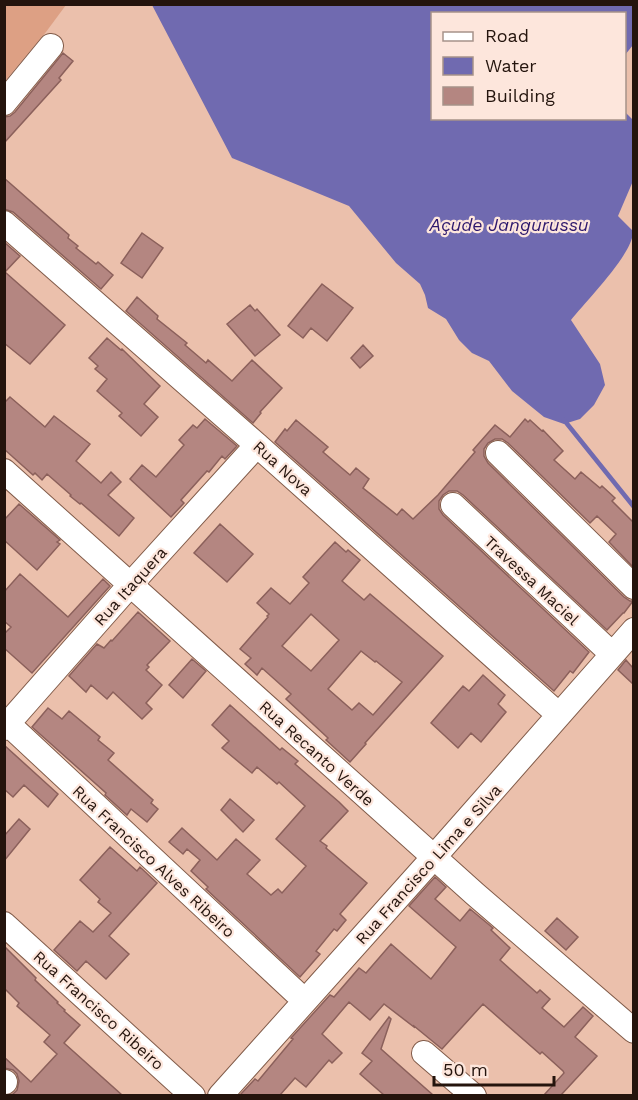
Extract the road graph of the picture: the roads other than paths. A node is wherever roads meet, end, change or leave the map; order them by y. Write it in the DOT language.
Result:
graph roads {
  1 [pos="51,46"];
  2 [pos="4,103"];
  3 [pos="4,223"];
  4 [pos="257,445"];
  5 [pos="498,453"];
  6 [pos="4,471"];
  7 [pos="453,505"];
  8 [pos="130,585"];
  9 [pos="633,588"];
  10 [pos="633,630"];
  11 [pos="612,654"];
  12 [pos="559,716"];
  13 [pos="6,724"];
  14 [pos="434,857"];
  15 [pos="4,924"];
  16 [pos="305,1001"];
  17 [pos="633,1031"];
  18 [pos="424,1053"];
  19 [pos="463,1092"];
  20 [pos="193,1095"];
  21 [pos="220,1095"];
  1 -- 2 [label="street"];
  3 -- 4 [label="street, Rua Nova"];
  4 -- 8 [label="street, Rua Itaquera"];
  4 -- 12 [label="street, Rua Nova"];
  5 -- 9 [label="street"];
  6 -- 8 [label="street, Rua Recanto Verde"];
  7 -- 11 [label="street, Travessa Maciel"];
  8 -- 13 [label="street, Rua Itaquera"];
  8 -- 14 [label="street, Rua Recanto Verde"];
  10 -- 11 [label="street, Rua Francisco Lima e Silva"];
  11 -- 12 [label="street, Rua Francisco Lima e Silva"];
  12 -- 14 [label="street, Rua Francisco Lima e Silva"];
  13 -- 16 [label="street, Rua Francisco Alves Ribeiro"];
  14 -- 16 [label="street, Rua Francisco Lima e Silva"];
  14 -- 17 [label="street, Rua Recanto Verde"];
  15 -- 20 [label="street, Rua Francisco Ribeiro"];
  16 -- 21 [label="street, Rua Francisco Lima e Silva"];
  18 -- 19 [label="street"];
}
